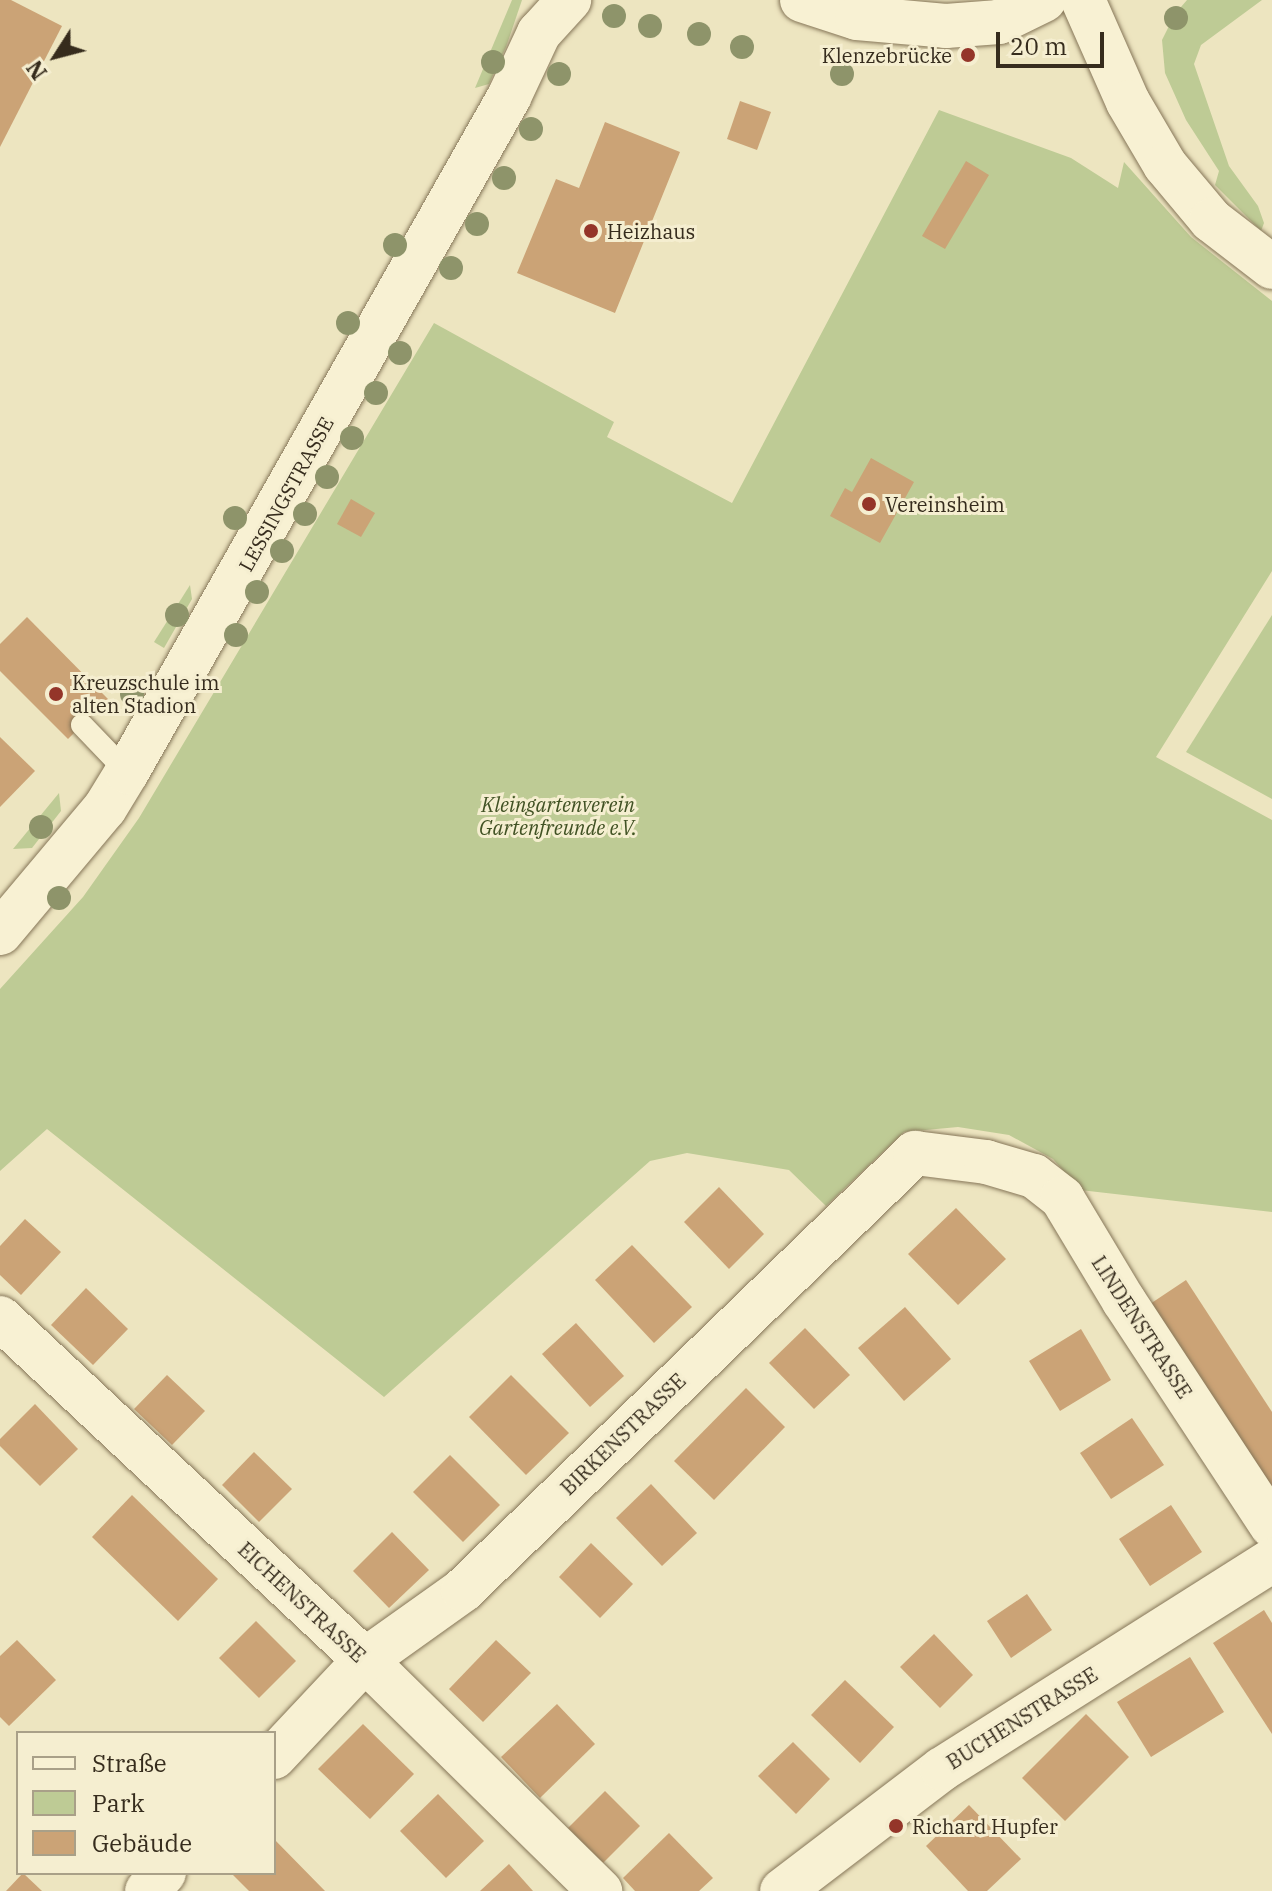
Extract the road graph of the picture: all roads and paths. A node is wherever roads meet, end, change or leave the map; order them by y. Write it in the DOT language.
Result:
graph roads {
  1 [pos="569,0"];
  2 [pos="802,0"];
  3 [pos="1044,0"];
  4 [pos="1083,0"];
  5 [pos="541,17"];
  6 [pos="1272,267"];
  7 [pos="82,725"];
  8 [pos="127,772"];
  9 [pos="0,933"];
  10 [pos="986,1162"];
  11 [pos="0,1318"];
  12 [pos="1272,1526"];
  13 [pos="1272,1560"];
  14 [pos="365,1660"];
  15 [pos="276,1755"];
  16 [pos="162,1875"];
  17 [pos="147,1891"];
  18 [pos="600,1891"];
  19 [pos="782,1891"];
  1 -- 5 [label="street, LESSINGSTRASSE"];
  2 -- 3 [label="street"];
  4 -- 6 [label="street"];
  5 -- 8 [label="street, LESSINGSTRASSE"];
  7 -- 8 [label="lane"];
  8 -- 9 [label="street, LESSINGSTRASSE"];
  10 -- 12 [label="street, LINDENSTRASSE"];
  10 -- 14 [label="street, BIRKENSTRASSE"];
  11 -- 14 [label="street, EICHENSTRASSE"];
  13 -- 19 [label="street, BUCHENSTRASSE"];
  14 -- 15 [label="street, BIRKENSTRASSE"];
  14 -- 18 [label="street, EICHENSTRASSE"];
  16 -- 17 [label="street"];
}
